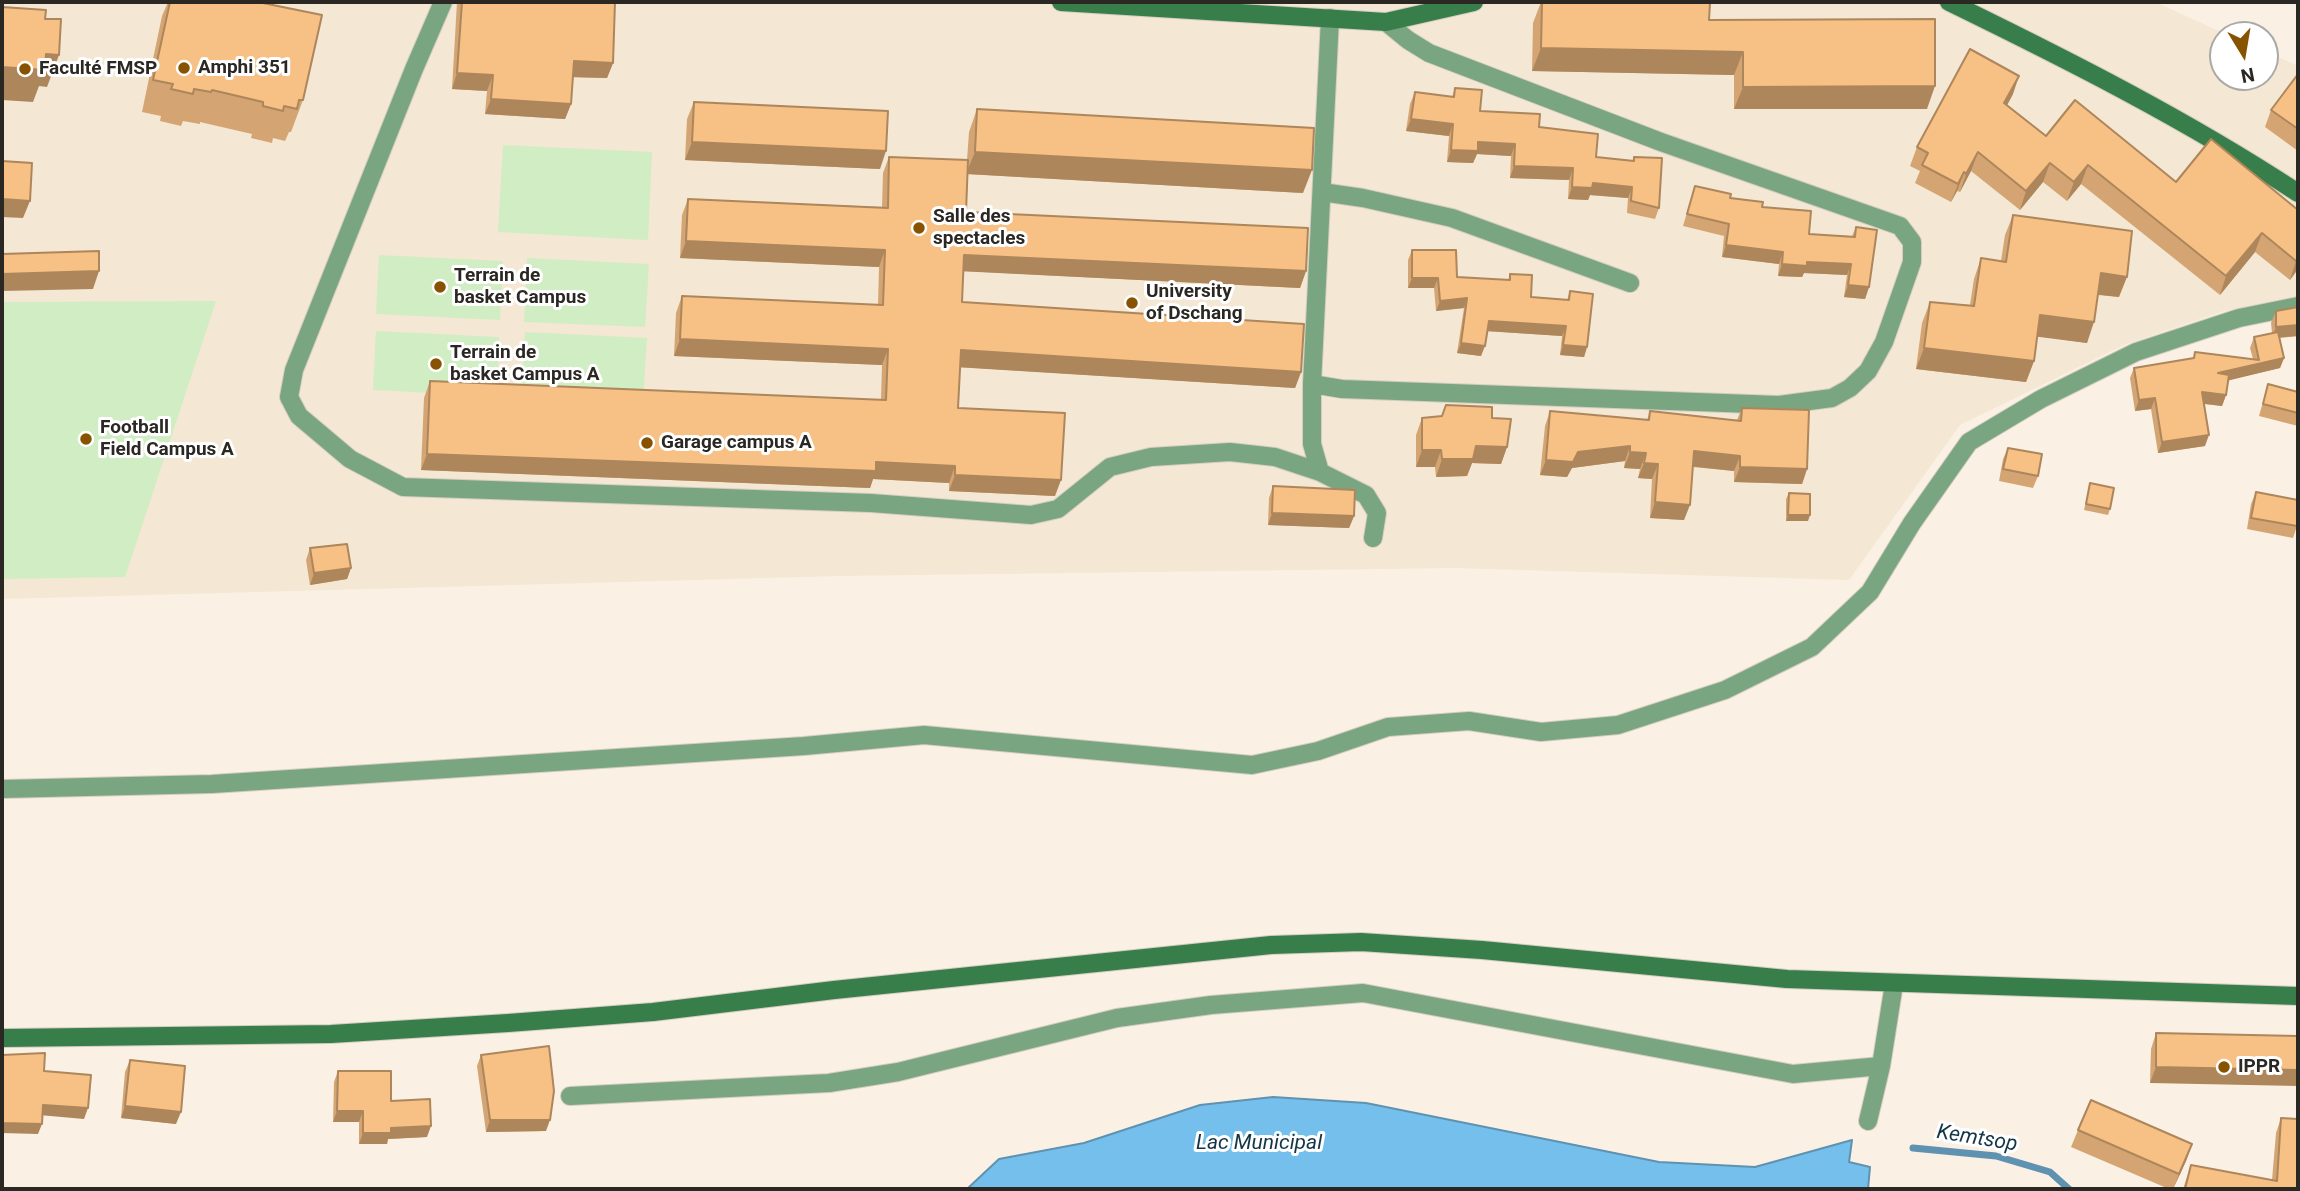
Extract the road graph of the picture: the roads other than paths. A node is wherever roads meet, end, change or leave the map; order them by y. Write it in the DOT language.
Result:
graph roads {
  1 [pos="443,2"];
  2 [pos="1061,2"];
  3 [pos="1474,2"];
  4 [pos="1949,2"];
  5 [pos="1330,18"];
  6 [pos="1386,22"];
  7 [pos="1322,192"];
  8 [pos="2298,193"];
  9 [pos="1630,283"];
  10 [pos="2298,306"];
  11 [pos="1312,384"];
  12 [pos="1320,472"];
  13 [pos="1373,538"];
  14 [pos="2,789"];
  15 [pos="1894,984"];
  16 [pos="2298,996"];
  17 [pos="2,1038"];
  18 [pos="1881,1066"];
  19 [pos="570,1096"];
  20 [pos="1868,1121"];
  1 -- 12 [label="street"];
  2 -- 5 [label="main road"];
  3 -- 6 [label="main road"];
  4 -- 8 [label="main road"];
  5 -- 6 [label="main road"];
  5 -- 7 [label="street"];
  6 -- 11 [label="street"];
  7 -- 9 [label="street"];
  7 -- 11 [label="street"];
  10 -- 14 [label="street"];
  11 -- 12 [label="street"];
  12 -- 13 [label="street"];
  15 -- 16 [label="main road"];
  15 -- 17 [label="main road"];
  15 -- 18 [label="street"];
  18 -- 19 [label="street"];
  18 -- 20 [label="street"];
}
